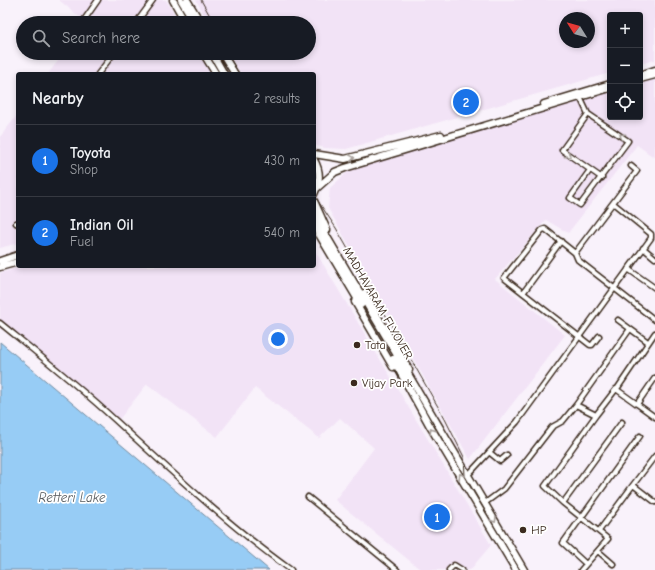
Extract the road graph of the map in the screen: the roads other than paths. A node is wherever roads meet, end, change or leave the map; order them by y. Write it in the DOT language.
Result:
graph roads {
  1 [pos="98,0"];
  2 [pos="153,0"];
  3 [pos="173,0"];
  4 [pos="181,0"];
  5 [pos="187,0"];
  6 [pos="191,0"];
  7 [pos="87,16"];
  8 [pos="141,16"];
  9 [pos="182,16"];
  10 [pos="191,16"];
  11 [pos="197,16"];
  12 [pos="201,16"];
  13 [pos="109,60"];
  14 [pos="207,60"];
  15 [pos="216,60"];
  16 [pos="223,60"];
  17 [pos="226,60"];
  18 [pos="655,70"];
  19 [pos="100,72"];
  20 [pos="215,72"];
  21 [pos="223,72"];
  22 [pos="230,72"];
  23 [pos="234,72"];
  24 [pos="643,74"];
  25 [pos="655,75"];
  26 [pos="643,78"];
  27 [pos="607,85"];
  28 [pos="607,89"];
  29 [pos="580,97"];
  30 [pos="588,114"];
  31 [pos="316,154"];
  32 [pos="338,159"];
  33 [pos="316,164"];
  34 [pos="631,166"];
  35 [pos="340,170"];
  36 [pos="590,170"];
  37 [pos="602,178"];
  38 [pos="317,188"];
  39 [pos="613,203"];
  40 [pos="316,205"];
  41 [pos="316,219"];
  42 [pos="316,229"];
  43 [pos="316,236"];
  44 [pos="561,241"];
  45 [pos="643,248"];
  46 [pos="575,253"];
  47 [pos="16,256"];
  48 [pos="655,258"];
  49 [pos="0,261"];
  50 [pos="16,263"];
  51 [pos="0,267"];
  52 [pos="628,268"];
  53 [pos="655,288"];
  54 [pos="614,290"];
  55 [pos="523,293"];
  56 [pos="618,320"];
  57 [pos="655,320"];
  58 [pos="0,323"];
  59 [pos="630,329"];
  60 [pos="655,333"];
  61 [pos="599,336"];
  62 [pos="579,337"];
  63 [pos="648,342"];
  64 [pos="655,378"];
  65 [pos="617,389"];
  66 [pos="416,398"];
  67 [pos="424,402"];
  68 [pos="576,404"];
  69 [pos="637,404"];
  70 [pos="596,415"];
  71 [pos="655,417"];
  72 [pos="622,422"];
  73 [pos="640,436"];
  74 [pos="489,452"];
  75 [pos="508,455"];
  76 [pos="655,456"];
  77 [pos="468,475"];
  78 [pos="633,486"];
  79 [pos="308,497"];
  80 [pos="655,502"];
  81 [pos="485,503"];
  82 [pos="563,503"];
  83 [pos="582,517"];
  84 [pos="599,531"];
  85 [pos="598,551"];
  86 [pos="586,564"];
  87 [pos="613,564"];
  88 [pos="394,569"];
  89 [pos="291,570"];
  90 [pos="449,570"];
  91 [pos="462,570"];
  92 [pos="516,570"];
  93 [pos="524,570"];
  94 [pos="581,570"];
  1 -- 7 [label="street"];
  2 -- 8 [label="street"];
  3 -- 9 [label="main road"];
  4 -- 10 [label="main road"];
  5 -- 11 [label="main road"];
  6 -- 12 [label="main road"];
  13 -- 19 [label="street"];
  14 -- 20 [label="main road"];
  15 -- 21 [label="main road"];
  16 -- 22 [label="main road"];
  17 -- 23 [label="main road"];
  18 -- 24 [label="main road"];
  25 -- 26 [label="main road"];
  32 -- 27 [label="main road, one-way"];
  28 -- 29 [label="main road"];
  29 -- 30 [label="street"];
  29 -- 35 [label="main road"];
  30 -- 36 [label="street, one-way"];
  37 -- 30 [label="street, one-way"];
  31 -- 32 [label="main road"];
  32 -- 35 [label="main road"];
  33 -- 38 [label="main road"];
  34 -- 39 [label="street"];
  35 -- 38 [label="main road"];
  36 -- 37 [label="street"];
  36 -- 37 [label="street"];
  39 -- 45 [label="street"];
  39 -- 46 [label="street"];
  40 -- 67 [label="main road"];
  41 -- 66 [label="main road, MADHAVARAM FLYOVER"];
  42 -- 66 [label="main road, MADHAVARAM FLYOVER"];
  43 -- 66 [label="main road"];
  44 -- 46 [label="street"];
  44 -- 55 [label="street"];
  44 -- 55 [label="street"];
  45 -- 48 [label="street"];
  45 -- 52 [label="street"];
  46 -- 54 [label="street"];
  47 -- 49 [label="main road"];
  50 -- 51 [label="main road"];
  52 -- 53 [label="street"];
  52 -- 54 [label="street"];
  54 -- 57 [label="street"];
  54 -- 62 [label="street"];
  55 -- 62 [label="street"];
  56 -- 59 [label="street"];
  58 -- 89 [label="street"];
  59 -- 63 [label="street"];
  59 -- 68 [label="street"];
  60 -- 63 [label="street"];
  61 -- 62 [label="street"];
  62 -- 74 [label="street"];
  63 -- 65 [label="street"];
  64 -- 69 [label="street"];
  65 -- 69 [label="street"];
  65 -- 70 [label="street"];
  66 -- 67 [label="main road, MADHAVARAM FLYOVER"];
  92 -- 66 [label="main road, one-way"];
  67 -- 77 [label="main road"];
  68 -- 70 [label="street"];
  68 -- 81 [label="street"];
  69 -- 71 [label="street"];
  70 -- 82 [label="street"];
  72 -- 82 [label="street"];
  73 -- 83 [label="street"];
  74 -- 75 [label="street"];
  74 -- 77 [label="street"];
  76 -- 78 [label="street"];
  77 -- 81 [label="main road"];
  78 -- 80 [label="street"];
  78 -- 84 [label="street"];
  79 -- 88 [label="street"];
  81 -- 93 [label="main road, one-way"];
  82 -- 83 [label="street"];
  83 -- 84 [label="street"];
  83 -- 86 [label="street"];
  84 -- 85 [label="street"];
  85 -- 86 [label="street"];
  85 -- 87 [label="street"];
  86 -- 94 [label="street"];
  90 -- 91 [label="street"];
}
